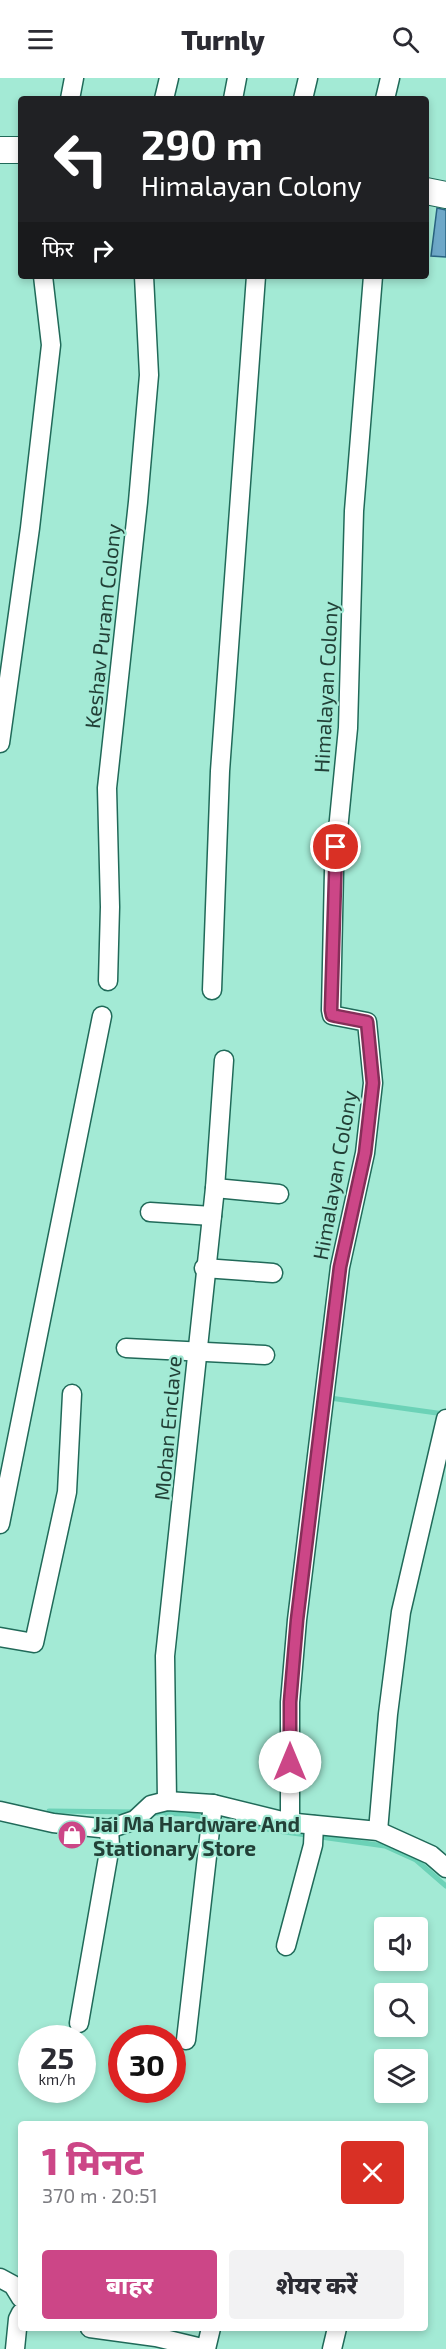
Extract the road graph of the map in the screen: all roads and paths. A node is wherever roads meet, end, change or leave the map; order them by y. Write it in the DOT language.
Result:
graph roads {
  1 [pos="74,78"];
  2 [pos="169,78"];
  3 [pos="237,78"];
  4 [pos="308,78"];
  5 [pos="390,78"];
  6 [pos="71,96"];
  7 [pos="165,96"];
  8 [pos="233,96"];
  9 [pos="304,96"];
  10 [pos="386,96"];
  11 [pos="0,150"];
  12 [pos="18,150"];
  13 [pos="429,192"];
  14 [pos="446,195"];
  15 [pos="43,279"];
  16 [pos="144,279"];
  17 [pos="256,279"];
  18 [pos="373,279"];
  19 [pos="0,743"];
  20 [pos="108,981"];
  21 [pos="212,990"];
  22 [pos="102,1016"];
  23 [pos="224,1060"];
  24 [pos="214,1188"];
  25 [pos="279,1194"];
  26 [pos="150,1212"];
  27 [pos="212,1216"];
  28 [pos="204,1268"];
  29 [pos="273,1273"];
  30 [pos="126,1348"];
  31 [pos="196,1351"];
  32 [pos="265,1355"];
  33 [pos="72,1394"];
  34 [pos="446,1419"];
  35 [pos="0,1524"];
  36 [pos="0,1636"];
  37 [pos="159,1803"];
  38 [pos="0,1811"];
  39 [pos="211,1814"];
  40 [pos="290,1822"];
  41 [pos="109,1829"];
  42 [pos="378,1831"];
  43 [pos="313,1834"];
  44 [pos="446,1868"];
  45 [pos="286,1947"];
  46 [pos="79,2023"];
  47 [pos="186,2040"];
  48 [pos="0,2278"];
  49 [pos="18,2293"];
  50 [pos="18,2319"];
  51 [pos="140,2331"];
  52 [pos="210,2331"];
  53 [pos="336,2331"];
  54 [pos="157,2332"];
  55 [pos="15,2349"];
  56 [pos="206,2349"];
  57 [pos="332,2349"];
  1 -- 6 [label="street"];
  2 -- 7 [label="street"];
  3 -- 8 [label="street"];
  4 -- 9 [label="street"];
  5 -- 10 [label="street"];
  11 -- 12 [label="main road"];
  13 -- 14 [label="main road"];
  15 -- 19 [label="street"];
  16 -- 20 [label="street, Keshav Puram Colony"];
  17 -- 21 [label="street"];
  18 -- 40 [label="street, Himalayan Colony"];
  22 -- 35 [label="street"];
  23 -- 24 [label="street, Mohan Enclave"];
  24 -- 25 [label="street"];
  24 -- 27 [label="street, Mohan Enclave"];
  26 -- 27 [label="street"];
  27 -- 28 [label="street, Mohan Enclave"];
  28 -- 29 [label="street"];
  28 -- 31 [label="street, Mohan Enclave"];
  30 -- 31 [label="street"];
  31 -- 32 [label="street"];
  31 -- 37 [label="street, Mohan Enclave"];
  33 -- 36 [label="street"];
  34 -- 42 [label="street"];
  37 -- 39 [label="street"];
  37 -- 41 [label="street"];
  38 -- 41 [label="street"];
  39 -- 40 [label="street"];
  39 -- 47 [label="street"];
  40 -- 43 [label="street"];
  41 -- 46 [label="street"];
  42 -- 43 [label="street"];
  42 -- 44 [label="street"];
  43 -- 45 [label="street"];
  48 -- 49 [label="street"];
  50 -- 55 [label="street"];
  51 -- 54 [label="street"];
  52 -- 56 [label="street"];
  53 -- 57 [label="street"];
  54 -- 56 [label="street"];
}
